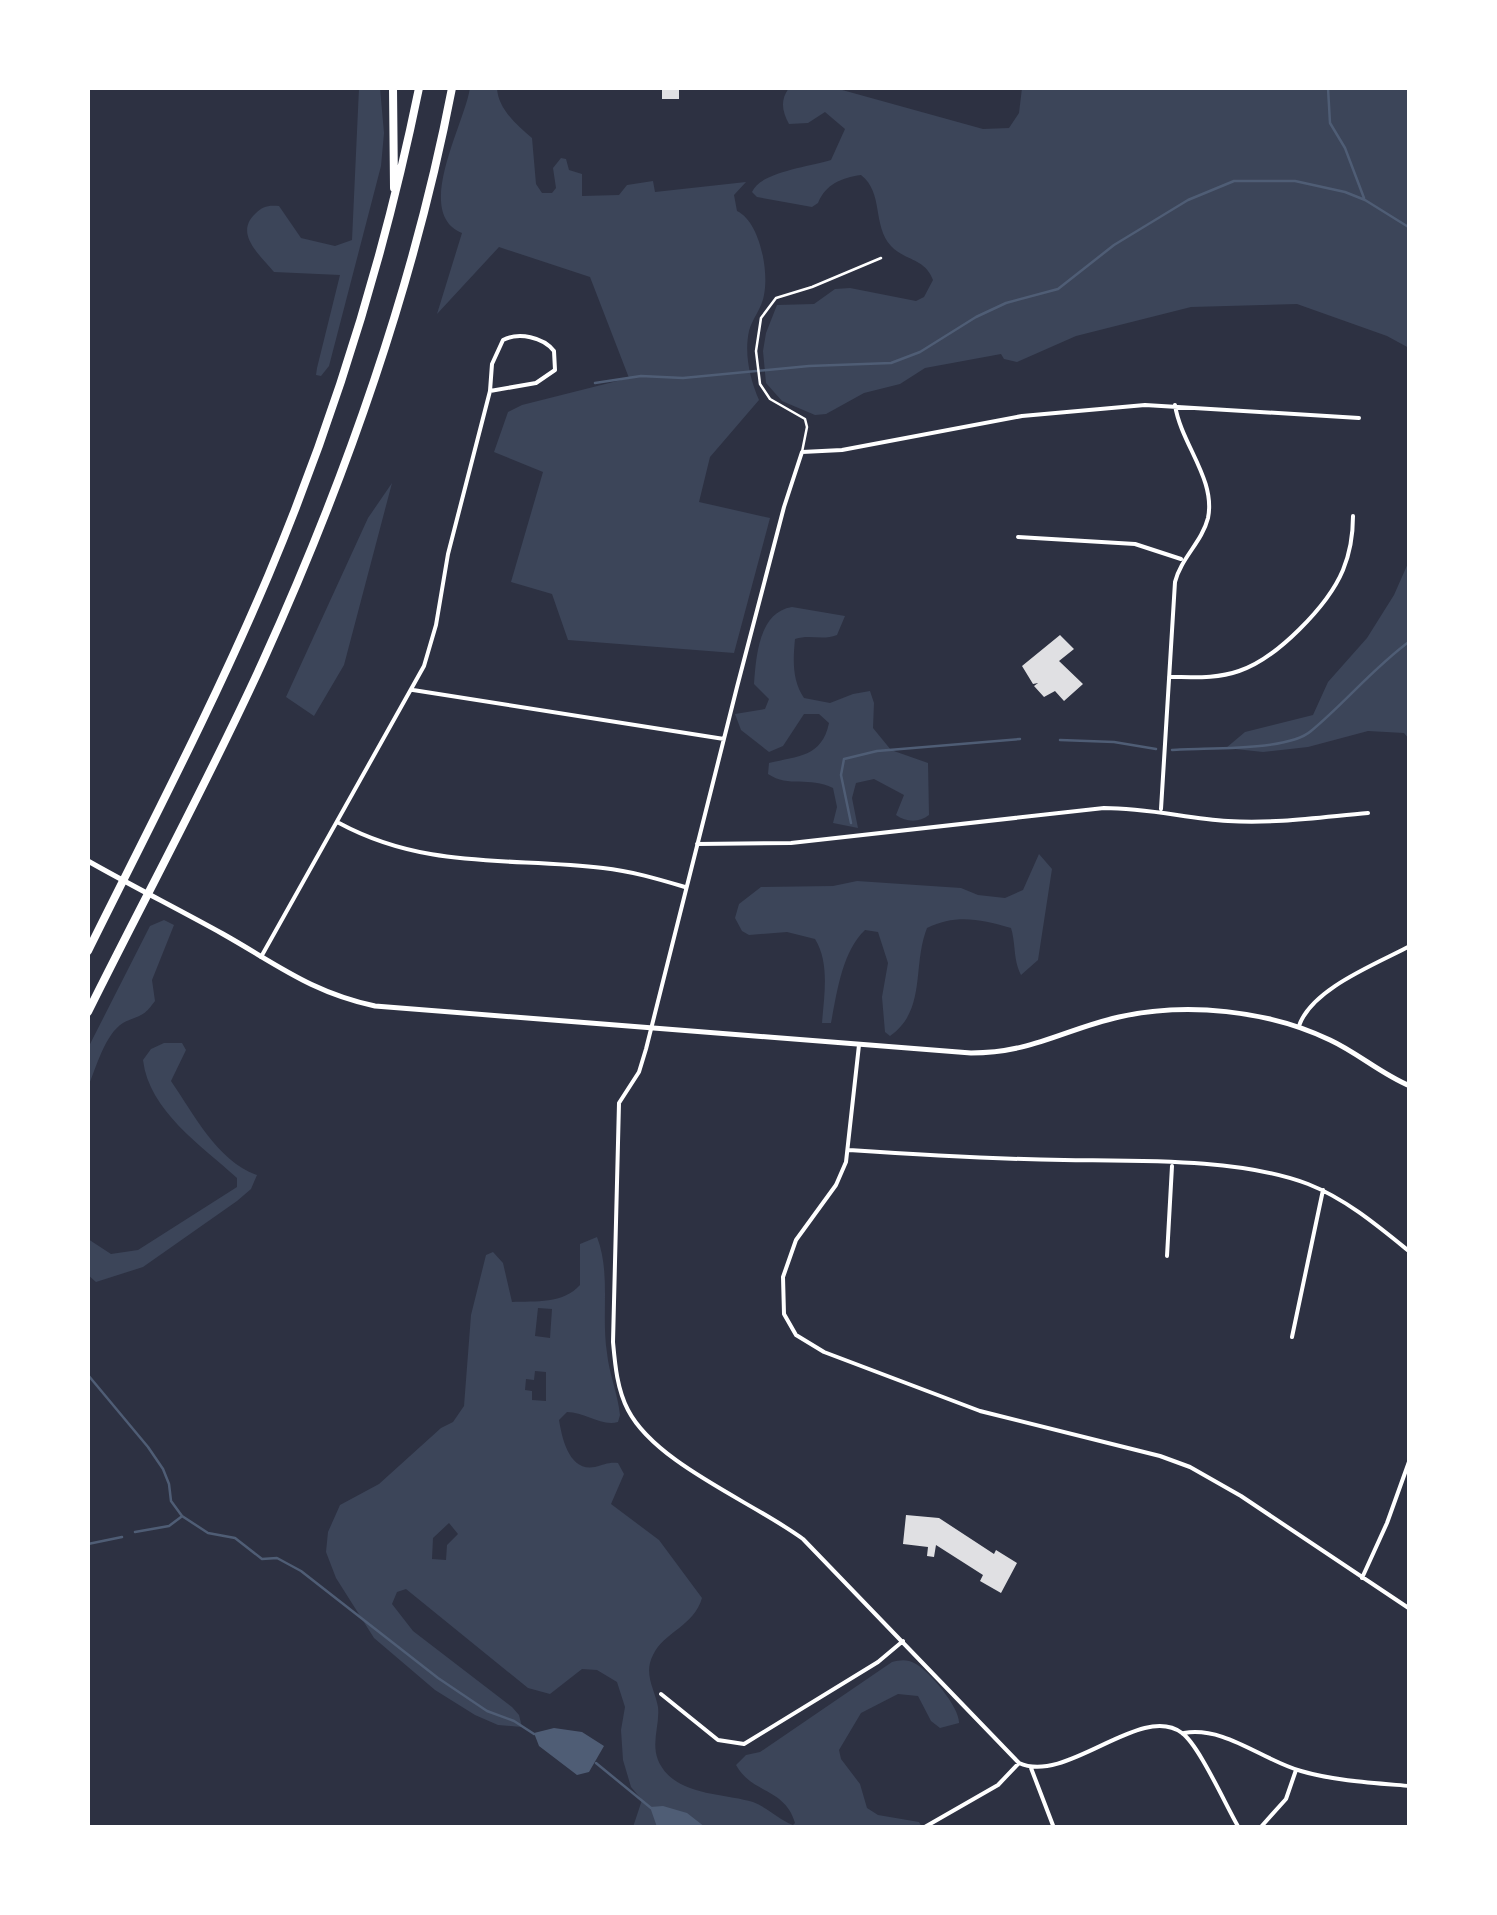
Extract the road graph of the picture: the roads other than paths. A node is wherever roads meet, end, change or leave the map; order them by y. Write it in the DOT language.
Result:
graph roads {
  1 [pos="394,88"];
  2 [pos="419,88"];
  3 [pos="452,88"];
  4 [pos="394,201"];
  5 [pos="882,258"];
  6 [pos="490,391"];
  7 [pos="1175,405"];
  8 [pos="1359,418"];
  9 [pos="802,452"];
  10 [pos="1353,516"];
  11 [pos="1018,537"];
  12 [pos="1182,560"];
  13 [pos="1169,677"];
  14 [pos="414,690"];
  15 [pos="724,739"];
  16 [pos="1160,810"];
  17 [pos="1368,813"];
  18 [pos="338,823"];
  19 [pos="697,844"];
  20 [pos="88,862"];
  21 [pos="685,887"];
  22 [pos="1410,946"];
  23 [pos="88,950"];
  24 [pos="261,957"];
  25 [pos="88,1012"];
  26 [pos="1298,1027"];
  27 [pos="649,1028"];
  28 [pos="859,1045"];
  29 [pos="1410,1086"];
  30 [pos="849,1150"];
  31 [pos="1172,1164"];
  32 [pos="1323,1190"];
  33 [pos="1410,1252"];
  34 [pos="1166,1256"];
  35 [pos="1292,1336"];
  36 [pos="1410,1459"];
  37 [pos="1362,1578"];
  38 [pos="1410,1609"];
  39 [pos="903,1641"];
  40 [pos="660,1694"];
  41 [pos="1184,1734"];
  42 [pos="1019,1762"];
  43 [pos="1032,1768"];
  44 [pos="1296,1770"];
  45 [pos="1410,1786"];
  46 [pos="923,1828"];
  47 [pos="1054,1828"];
  48 [pos="1239,1828"];
  49 [pos="1260,1828"];
  1 -- 4 [label="highway"];
  2 -- 4 [label="highway"];
  3 -- 25 [label="highway"];
  4 -- 23 [label="highway"];
  5 -- 9 [label="lane"];
  6 -- 6 [label="street"];
  6 -- 14 [label="street"];
  7 -- 8 [label="street"];
  7 -- 9 [label="street"];
  7 -- 12 [label="street"];
  9 -- 15 [label="street"];
  10 -- 13 [label="street"];
  11 -- 12 [label="street"];
  12 -- 13 [label="street"];
  13 -- 16 [label="street"];
  14 -- 15 [label="street"];
  14 -- 18 [label="street"];
  15 -- 19 [label="street"];
  16 -- 17 [label="street"];
  16 -- 19 [label="street"];
  18 -- 21 [label="street"];
  18 -- 24 [label="street"];
  19 -- 21 [label="street"];
  20 -- 24 [label="street"];
  21 -- 27 [label="street"];
  22 -- 26 [label="street"];
  24 -- 27 [label="street"];
  26 -- 28 [label="street"];
  26 -- 29 [label="street"];
  27 -- 28 [label="street"];
  27 -- 39 [label="street"];
  28 -- 30 [label="street"];
  30 -- 31 [label="street"];
  30 -- 37 [label="street"];
  31 -- 32 [label="street"];
  31 -- 34 [label="street"];
  32 -- 33 [label="street"];
  32 -- 35 [label="street"];
  36 -- 37 [label="street"];
  37 -- 38 [label="street"];
  39 -- 40 [label="street"];
  39 -- 42 [label="street"];
  41 -- 43 [label="street"];
  41 -- 44 [label="street"];
  41 -- 48 [label="street"];
  42 -- 43 [label="street"];
  42 -- 46 [label="street"];
  43 -- 47 [label="street"];
  44 -- 45 [label="street"];
  44 -- 49 [label="street"];
}
